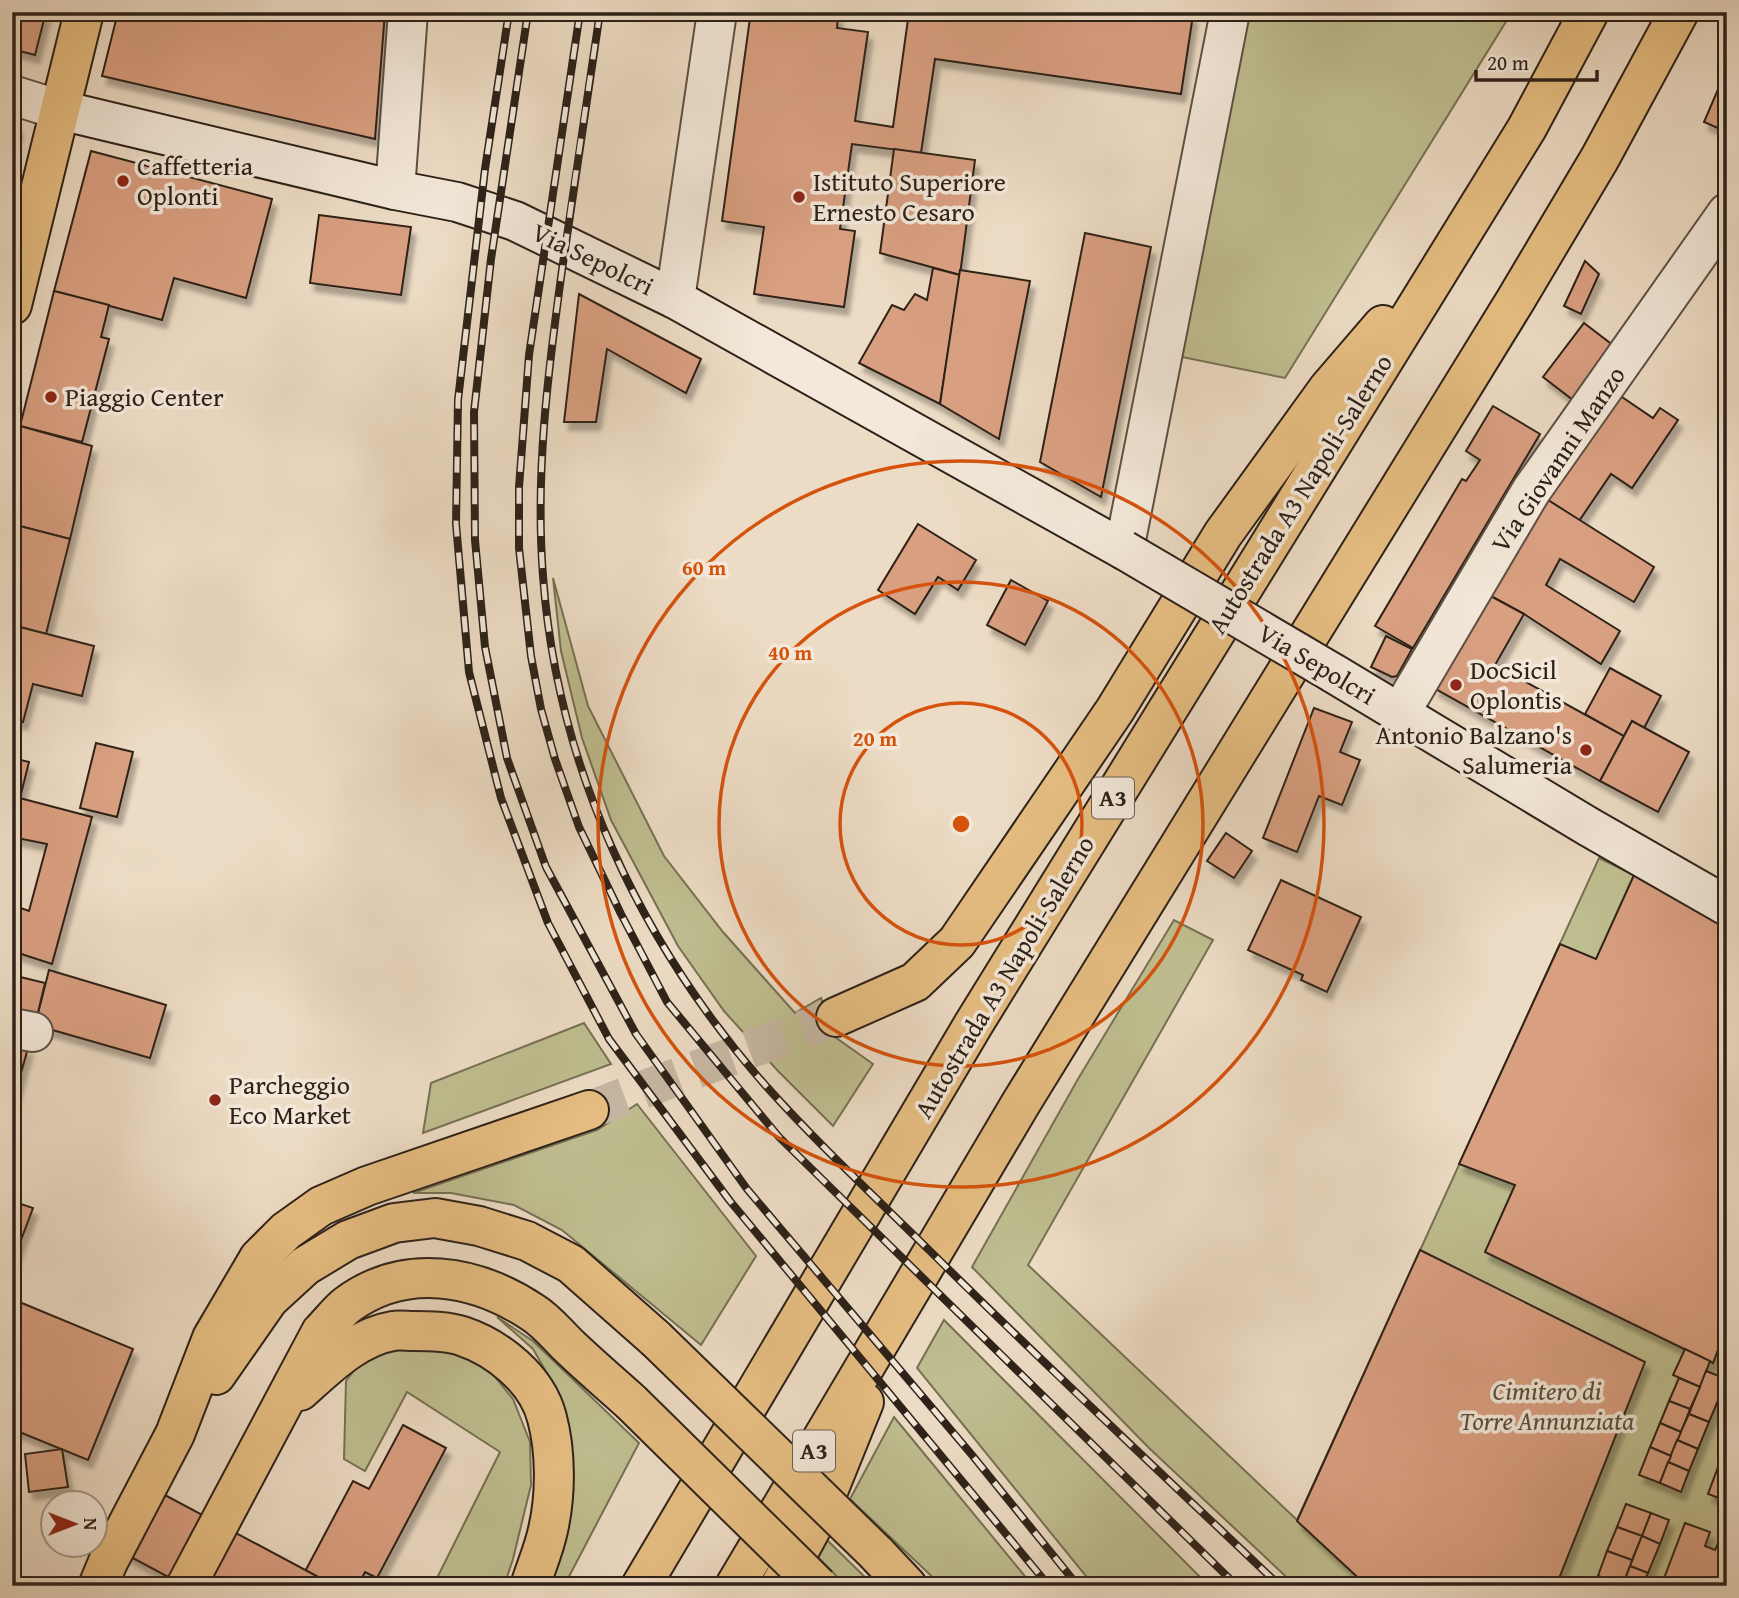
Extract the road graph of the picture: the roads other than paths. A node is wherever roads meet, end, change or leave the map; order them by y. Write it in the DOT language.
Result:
graph roads {
  1 [pos="84,12"];
  2 [pos="408,12"];
  3 [pos="716,12"];
  4 [pos="1230,12"];
  5 [pos="1589,12"];
  6 [pos="1679,12"];
  7 [pos="12,94"];
  8 [pos="60,110"];
  9 [pos="395,190"];
  10 [pos="1727,213"];
  11 [pos="1460,236"];
  12 [pos="675,299"];
  13 [pos="12,305"];
  14 [pos="1124,550"];
  15 [pos="1400,713"];
  16 [pos="1727,906"];
  17 [pos="836,1017"];
  18 [pos="589,1110"];
  19 [pos="893,1317"];
  20 [pos="282,1406"];
  21 [pos="175,1434"];
  22 [pos="99,1578"];
  23 [pos="186,1586"];
  24 [pos="530,1586"];
  25 [pos="641,1586"];
  26 [pos="735,1586"];
  27 [pos="780,1586"];
  28 [pos="818,1586"];
  29 [pos="907,1586"];
  1 -- 8 [label="main road"];
  2 -- 9 [label="street"];
  3 -- 12 [label="street"];
  4 -- 14 [label="street"];
  5 -- 11 [label="main road, Autostrada A3 Napoli-Salerno / A3"];
  6 -- 19 [label="main road, A3"];
  7 -- 8 [label="street, Via Sepolcri"];
  8 -- 9 [label="street, Via Sepolcri"];
  8 -- 13 [label="main road"];
  9 -- 12 [label="street, Via Sepolcri"];
  10 -- 15 [label="street, Via Giovanni Manzo"];
  11 -- 17 [label="main road"];
  11 -- 25 [label="main road, Autostrada A3 Napoli-Salerno / A3"];
  12 -- 14 [label="street, Via Sepolcri"];
  14 -- 15 [label="street, Via Sepolcri, bridge"];
  15 -- 16 [label="street, Via Sepolcri"];
  18 -- 21 [label="main road"];
  19 -- 26 [label="main road, A3"];
  19 -- 27 [label="main road"];
  20 -- 23 [label="main road"];
  20 -- 24 [label="main road"];
  20 -- 28 [label="main road, bridge"];
  21 -- 22 [label="main road"];
  21 -- 29 [label="main road, bridge"];
}
